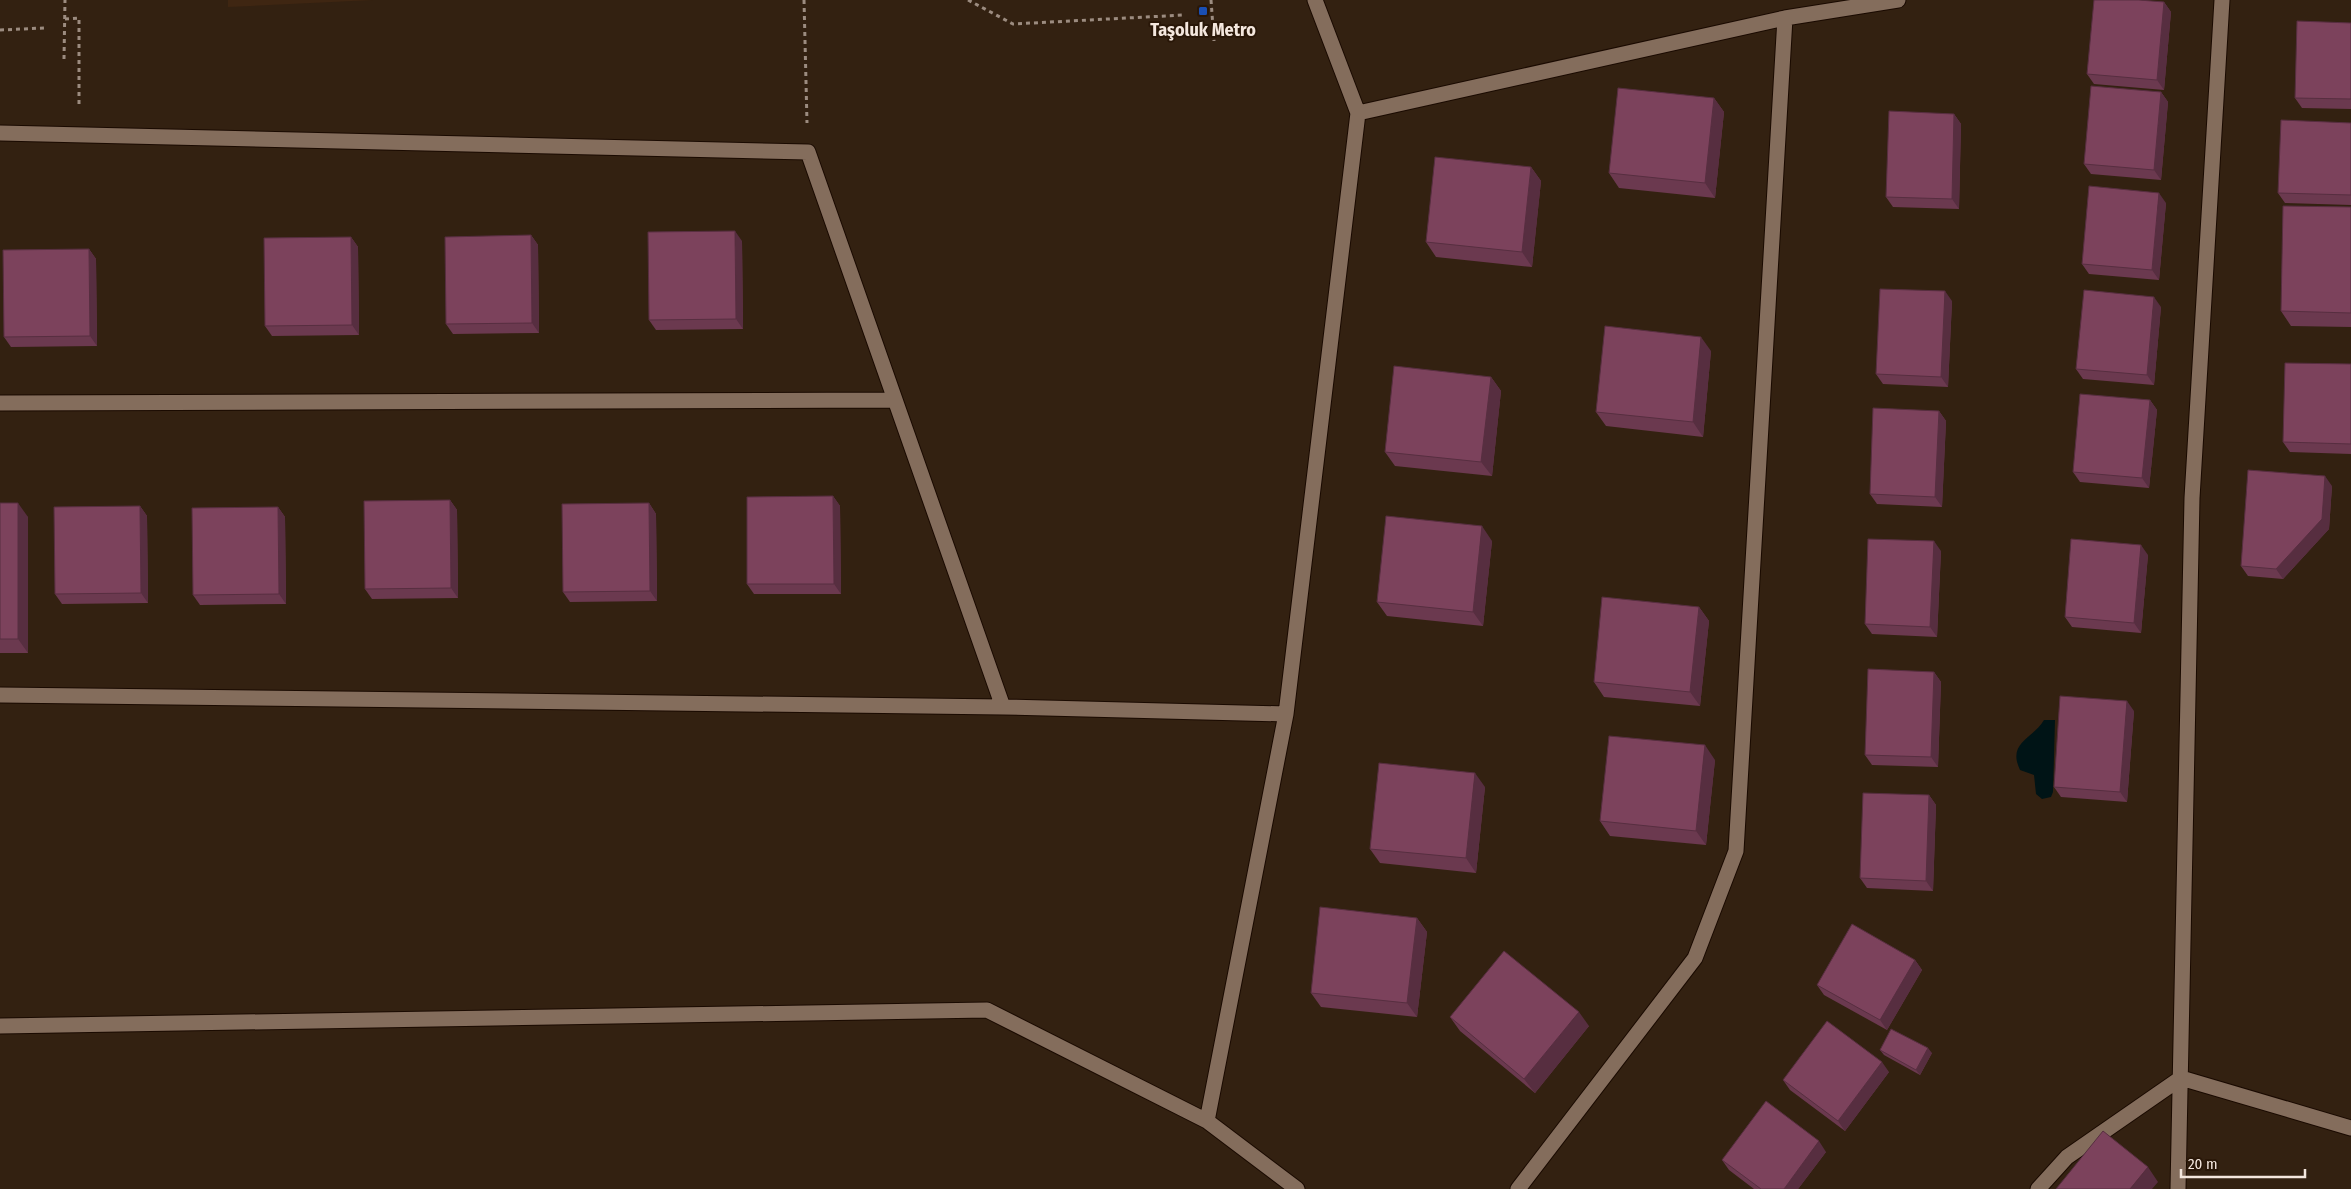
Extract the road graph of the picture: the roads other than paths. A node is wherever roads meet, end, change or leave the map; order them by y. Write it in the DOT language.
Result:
graph roads {
  1 [pos="1315,0"];
  2 [pos="1898,0"];
  3 [pos="2222,0"];
  4 [pos="1785,18"];
  5 [pos="1358,113"];
  6 [pos="0,133"];
  7 [pos="895,400"];
  8 [pos="0,403"];
  9 [pos="0,695"];
  10 [pos="1003,707"];
  11 [pos="1286,714"];
  12 [pos="0,1026"];
  13 [pos="2181,1078"];
  14 [pos="1207,1121"];
  15 [pos="2351,1128"];
  16 [pos="1297,1189"];
  17 [pos="1518,1189"];
  18 [pos="2038,1189"];
  19 [pos="2178,1189"];
  1 -- 5 [label="street"];
  2 -- 4 [label="street"];
  3 -- 13 [label="street"];
  4 -- 5 [label="street"];
  4 -- 17 [label="street"];
  5 -- 11 [label="street"];
  6 -- 7 [label="street"];
  7 -- 8 [label="street"];
  7 -- 10 [label="street"];
  9 -- 10 [label="street"];
  10 -- 11 [label="street"];
  11 -- 14 [label="street"];
  12 -- 14 [label="street"];
  13 -- 15 [label="street"];
  13 -- 18 [label="street"];
  13 -- 19 [label="street"];
  14 -- 16 [label="street"];
}
